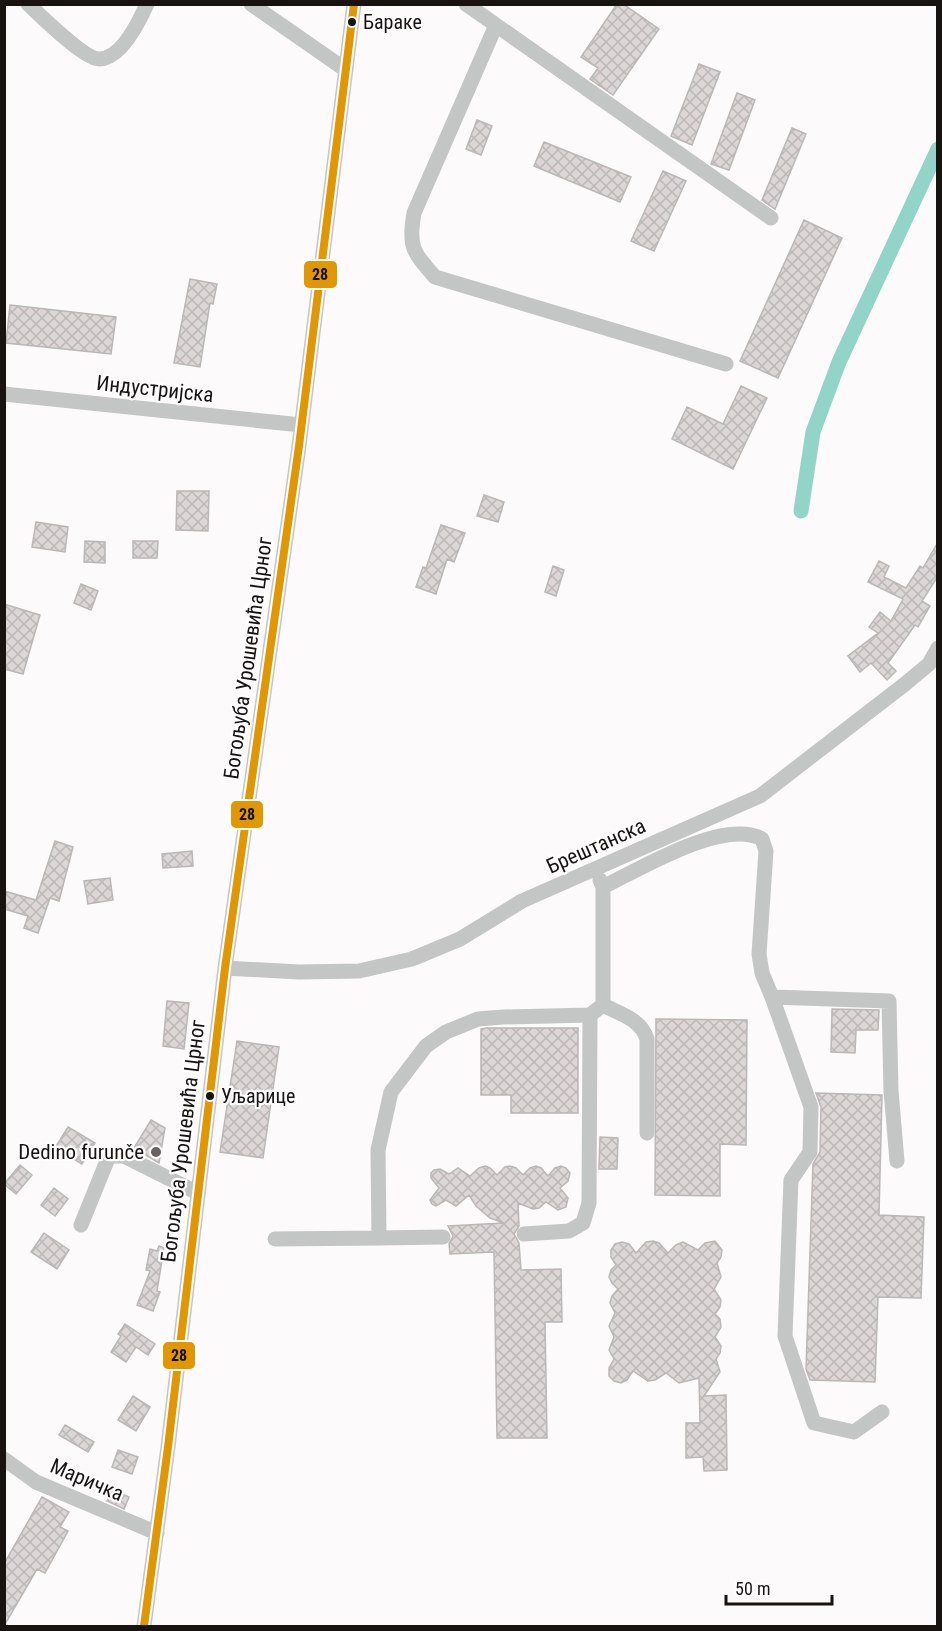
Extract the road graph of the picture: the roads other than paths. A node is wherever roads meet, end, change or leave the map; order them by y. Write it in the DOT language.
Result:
graph roads {
  1 [pos="28,4"];
  2 [pos="147,4"];
  3 [pos="251,4"];
  4 [pos="354,4"];
  5 [pos="466,4"];
  6 [pos="496,25"];
  7 [pos="346,70"];
  8 [pos="771,218"];
  9 [pos="726,364"];
  10 [pos="4,394"];
  11 [pos="301,425"];
  12 [pos="938,648"];
  13 [pos="595,869"];
  14 [pos="603,887"];
  15 [pos="225,968"];
  16 [pos="772,997"];
  17 [pos="603,1005"];
  18 [pos="590,1015"];
  19 [pos="647,1133"];
  20 [pos="897,1161"];
  21 [pos="198,1193"];
  22 [pos="81,1225"];
  23 [pos="524,1234"];
  24 [pos="443,1237"];
  25 [pos="379,1238"];
  26 [pos="275,1239"];
  27 [pos="882,1412"];
  28 [pos="4,1459"];
  29 [pos="157,1533"];
  30 [pos="144,1626"];
  1 -- 2 [label="street"];
  3 -- 7 [label="street"];
  4 -- 7 [label="street, Богољуба Урошевића Црног"];
  5 -- 6 [label="street"];
  6 -- 8 [label="street"];
  6 -- 9 [label="street"];
  7 -- 11 [label="street, Богољуба Урошевића Црног"];
  10 -- 11 [label="street, Индустријска"];
  11 -- 15 [label="street, Богољуба Урошевића Црног"];
  12 -- 13 [label="street, Брештанска"];
  13 -- 14 [label="street"];
  13 -- 15 [label="street, Брештанска"];
  14 -- 16 [label="street"];
  14 -- 17 [label="street"];
  15 -- 21 [label="street, Богољуба Урошевића Црног"];
  16 -- 20 [label="street"];
  16 -- 27 [label="street"];
  17 -- 18 [label="street"];
  17 -- 19 [label="street"];
  18 -- 23 [label="street"];
  18 -- 25 [label="street"];
  21 -- 22 [label="street"];
  21 -- 29 [label="street, Богољуба Урошевића Црног"];
  24 -- 25 [label="street"];
  25 -- 26 [label="street"];
  28 -- 29 [label="street, Маричка"];
  29 -- 30 [label="street, Богољуба Урошевића Црног"];
}
